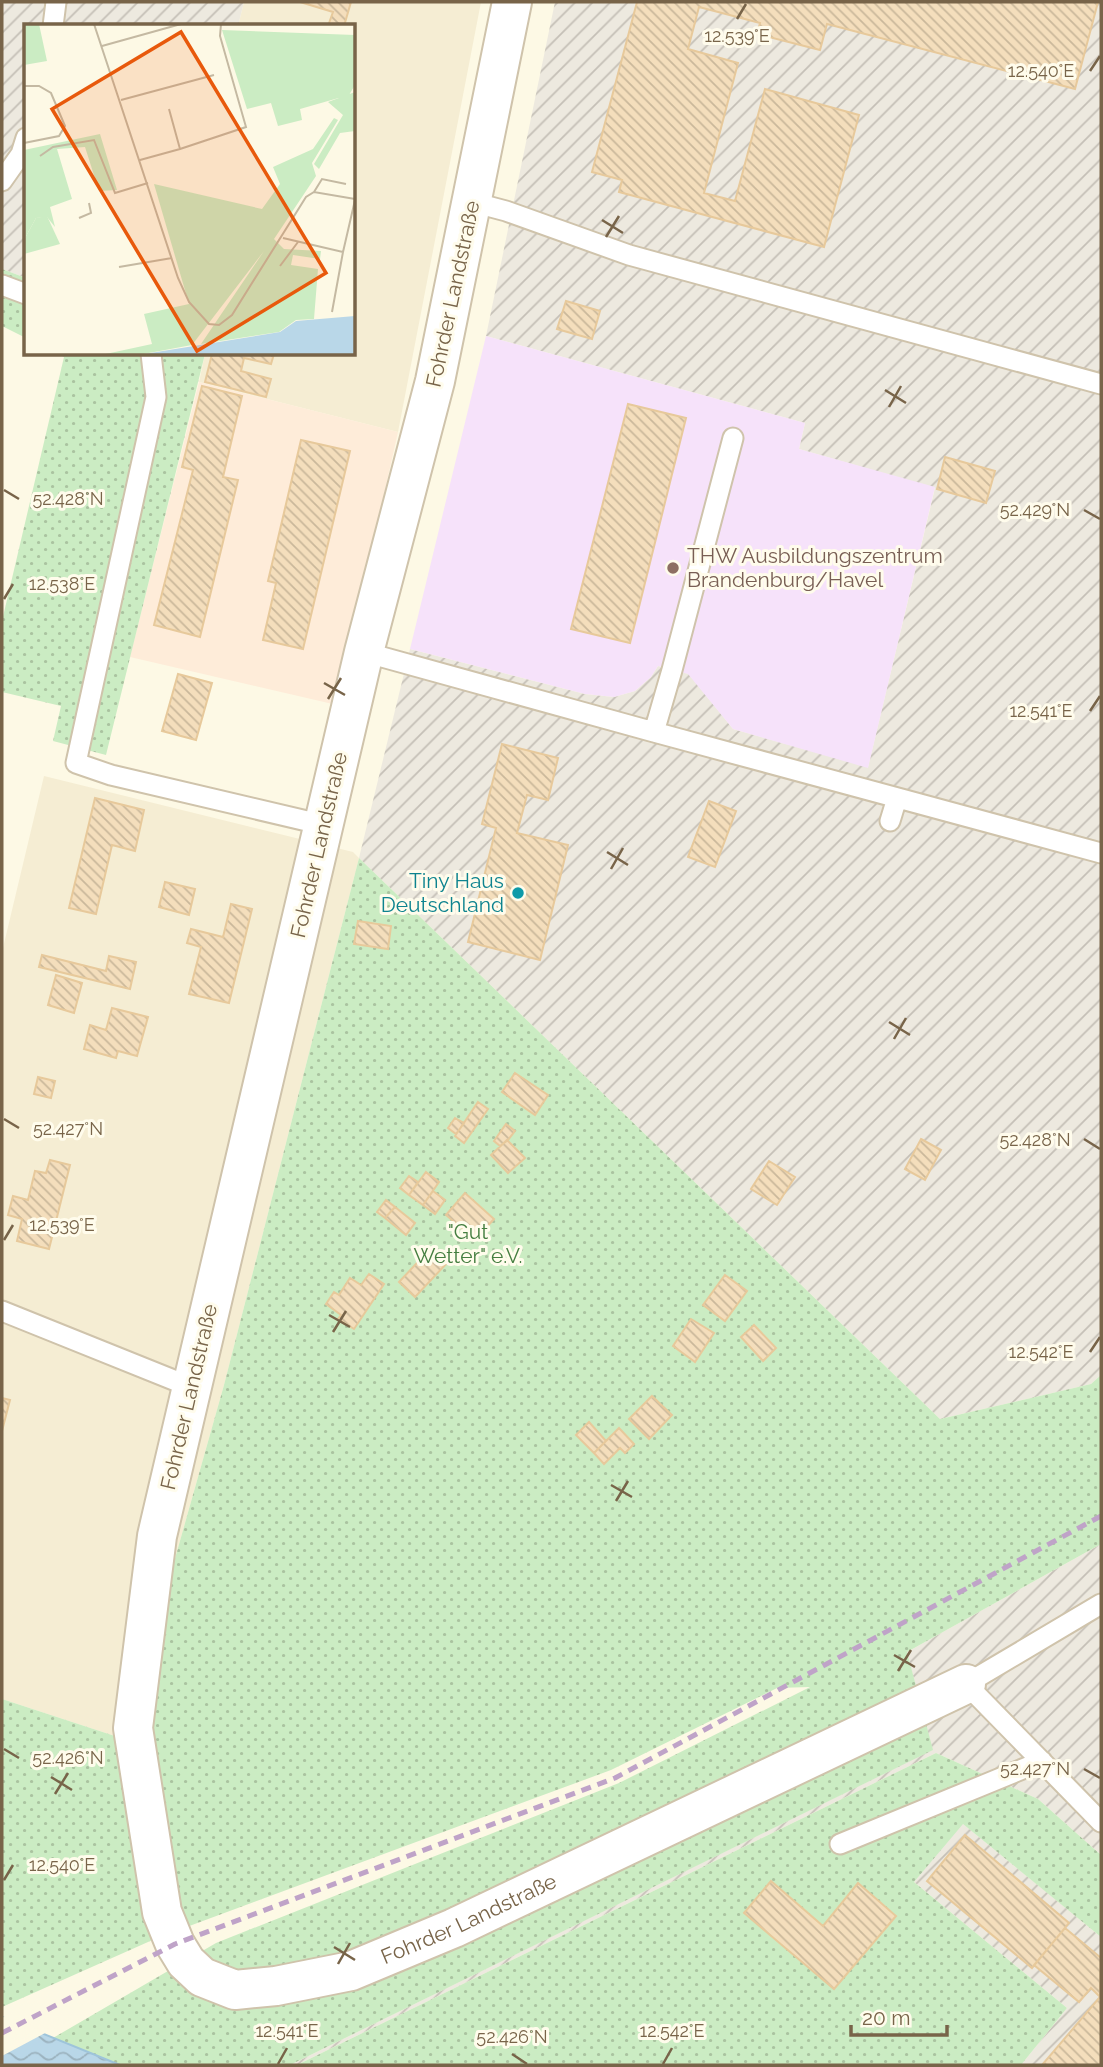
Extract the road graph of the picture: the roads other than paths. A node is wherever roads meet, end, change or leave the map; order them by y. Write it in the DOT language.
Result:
graph roads {
  1 [pos="56,2"];
  2 [pos="512,2"];
  3 [pos="53,24"];
  4 [pos="24,143"];
  5 [pos="2,181"];
  6 [pos="472,202"];
  7 [pos="2,285"];
  8 [pos="24,293"];
  9 [pos="151,355"];
  10 [pos="1101,384"];
  11 [pos="733,438"];
  12 [pos="364,652"];
  13 [pos="654,732"];
  14 [pos="897,798"];
  15 [pos="890,821"];
  16 [pos="324,825"];
  17 [pos="1101,853"];
  18 [pos="2,1311"];
  19 [pos="191,1387"];
  20 [pos="1101,1604"];
  21 [pos="967,1684"];
  22 [pos="1042,1761"];
  23 [pos="1101,1822"];
  24 [pos="841,1844"];
  1 -- 3 [label="lane"];
  2 -- 6 [label="street, Fohrder Landstraße"];
  4 -- 5 [label="lane"];
  6 -- 10 [label="lane"];
  6 -- 12 [label="street, Fohrder Landstraße"];
  7 -- 8 [label="lane"];
  9 -- 16 [label="lane"];
  11 -- 13 [label="lane"];
  12 -- 13 [label="lane"];
  12 -- 16 [label="street, Fohrder Landstraße"];
  13 -- 14 [label="lane"];
  14 -- 15 [label="lane"];
  14 -- 17 [label="lane"];
  16 -- 19 [label="street, Fohrder Landstraße"];
  18 -- 19 [label="lane"];
  19 -- 21 [label="street, Fohrder Landstraße"];
  20 -- 21 [label="lane, Fohrder Landstraße"];
  21 -- 22 [label="lane"];
  22 -- 23 [label="lane"];
  22 -- 24 [label="lane"];
}
